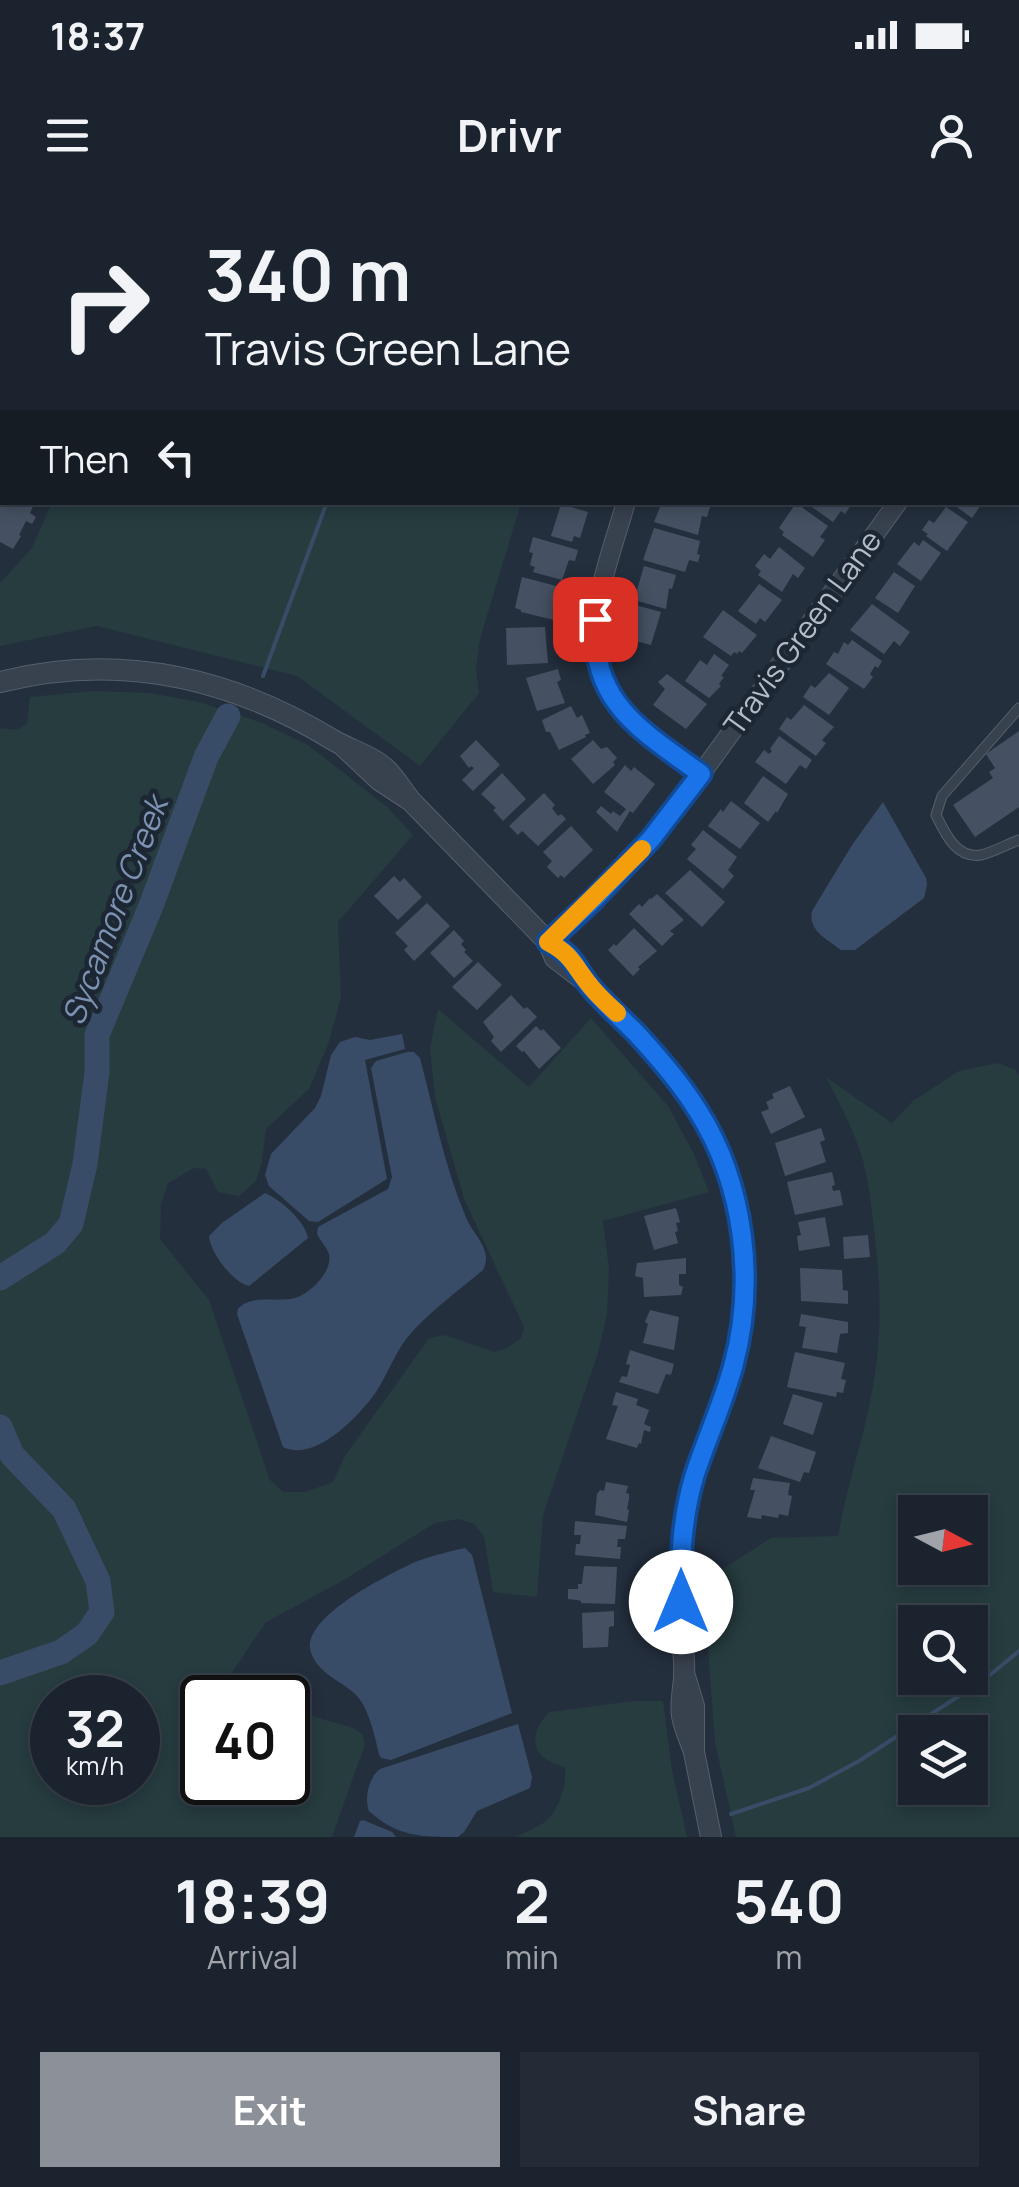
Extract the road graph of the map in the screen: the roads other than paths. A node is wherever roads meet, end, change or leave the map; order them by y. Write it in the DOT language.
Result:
graph roads {
  1 [pos="625,505"];
  2 [pos="896,505"];
  3 [pos="0,682"];
  4 [pos="1019,708"];
  5 [pos="701,774"];
  6 [pos="1019,840"];
  7 [pos="548,942"];
  8 [pos="712,1837"];
  1 -- 5 [label="street"];
  2 -- 5 [label="street, Travis Green Lane"];
  3 -- 7 [label="street"];
  4 -- 6 [label="lane"];
  5 -- 7 [label="street, Travis Green Lane"];
  7 -- 8 [label="street"];
}
